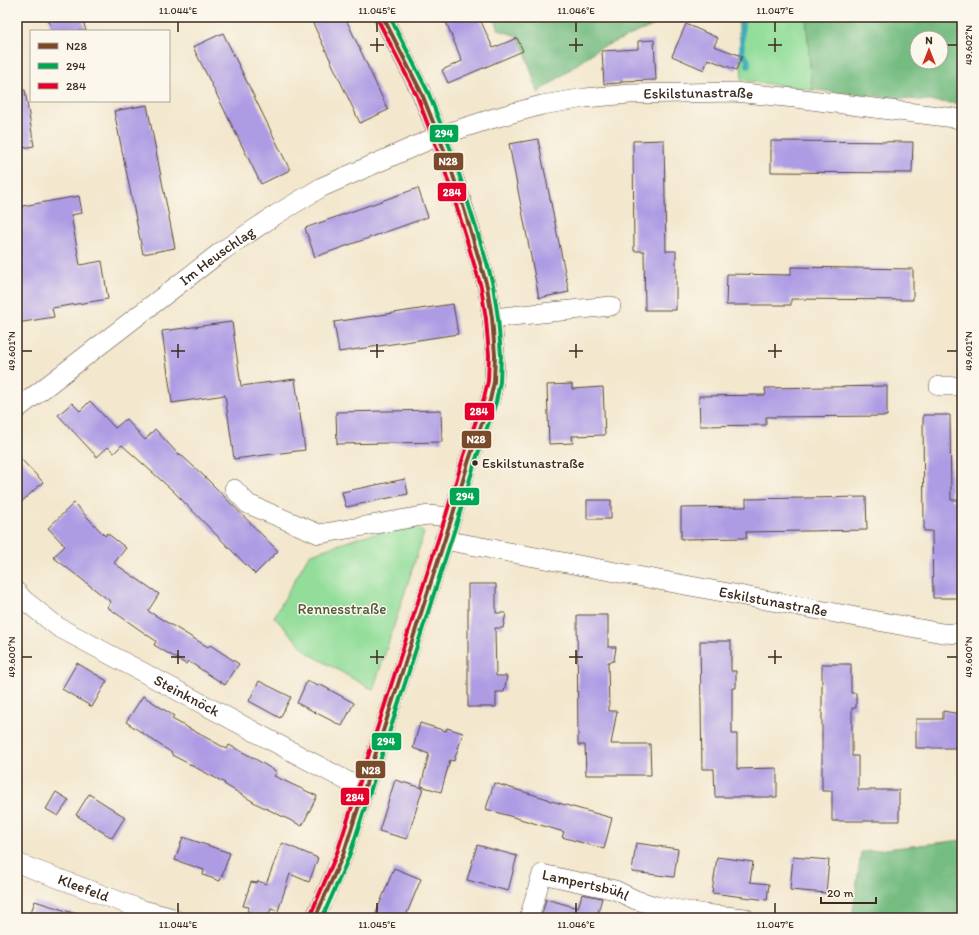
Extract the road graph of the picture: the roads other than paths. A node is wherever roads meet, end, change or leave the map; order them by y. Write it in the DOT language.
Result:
graph roads {
  1 [pos="383,17"];
  2 [pos="962,119"];
  3 [pos="438,136"];
  4 [pos="611,306"];
  5 [pos="492,318"];
  6 [pos="940,386"];
  7 [pos="962,386"];
  8 [pos="17,409"];
  9 [pos="234,489"];
  10 [pos="452,517"];
  11 [pos="444,540"];
  12 [pos="17,592"];
  13 [pos="962,634"];
  14 [pos="364,790"];
  15 [pos="17,863"];
  16 [pos="173,918"];
  17 [pos="315,918"];
  18 [pos="529,918"];
  19 [pos="745,918"];
  1 -- 3 [label="street"];
  2 -- 3 [label="street, Eskilstunastraße"];
  3 -- 5 [label="street"];
  3 -- 8 [label="street, Im Heuschlag"];
  4 -- 5 [label="street"];
  5 -- 10 [label="street"];
  6 -- 7 [label="street"];
  9 -- 10 [label="street"];
  10 -- 11 [label="street"];
  11 -- 13 [label="street, Eskilstunastraße"];
  11 -- 14 [label="street"];
  12 -- 14 [label="street, Steinknöck"];
  14 -- 17 [label="street"];
  15 -- 16 [label="street, Kleefeld"];
  18 -- 19 [label="street, Lampertsbühl"];
}
